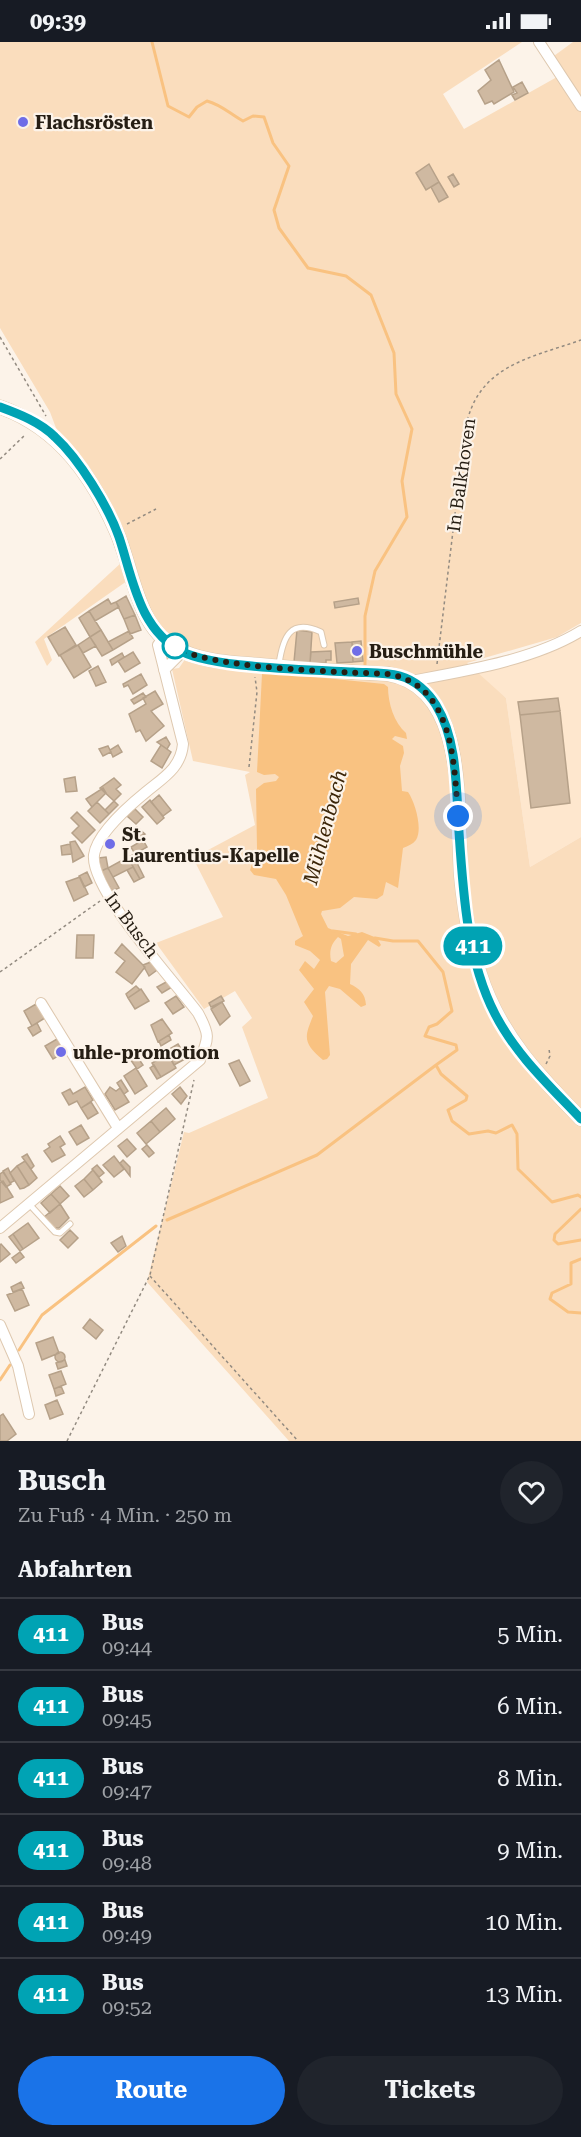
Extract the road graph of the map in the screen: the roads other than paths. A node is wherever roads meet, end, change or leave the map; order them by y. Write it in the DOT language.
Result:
graph roads {
  1 [pos="539,42"];
  2 [pos="581,106"];
  3 [pos="0,407"];
  4 [pos="581,632"];
  5 [pos="164,638"];
  6 [pos="324,645"];
  7 [pos="182,652"];
  8 [pos="279,667"];
  9 [pos="164,670"];
  10 [pos="411,681"];
  11 [pos="41,1003"];
  12 [pos="581,1119"];
  13 [pos="118,1128"];
  14 [pos="29,1204"];
  15 [pos="70,1224"];
  16 [pos="0,1228"];
  17 [pos="0,1325"];
  18 [pos="28,1414"];
  1 -- 2 [label="street"];
  3 -- 5 [label="street"];
  4 -- 10 [label="street"];
  5 -- 7 [label="street"];
  5 -- 9 [label="street, In Busch"];
  6 -- 8 [label="lane"];
  7 -- 8 [label="street"];
  7 -- 9 [label="street"];
  8 -- 10 [label="street"];
  9 -- 13 [label="street, In Busch"];
  10 -- 12 [label="street"];
  11 -- 13 [label="street"];
  13 -- 14 [label="street, In Busch"];
  14 -- 15 [label="lane"];
  14 -- 16 [label="street, In Busch"];
  17 -- 18 [label="street"];
}
